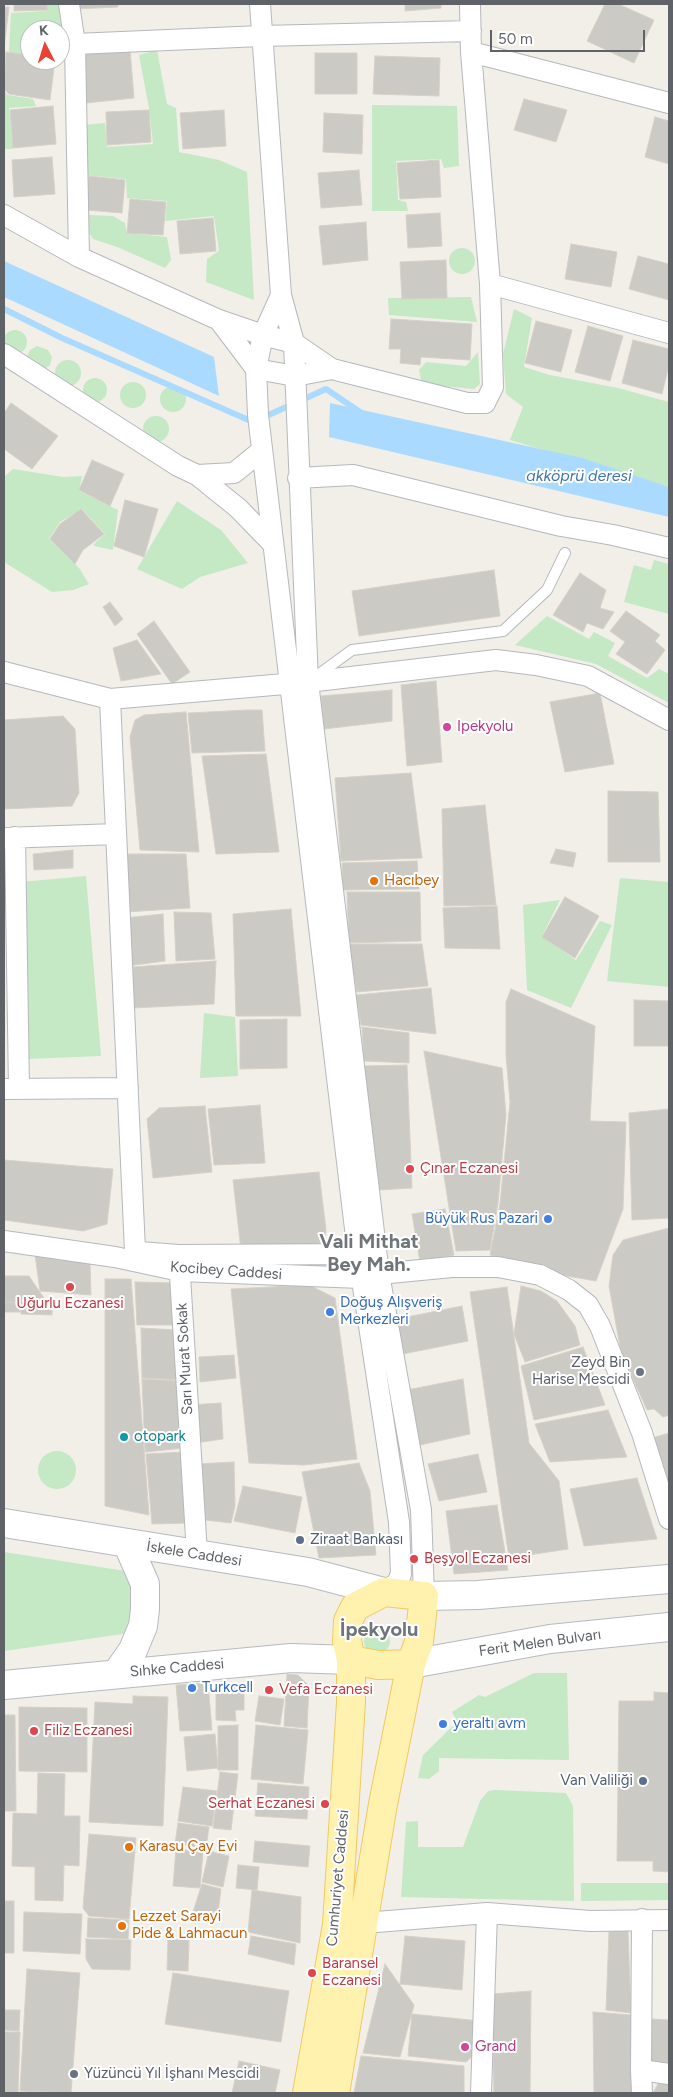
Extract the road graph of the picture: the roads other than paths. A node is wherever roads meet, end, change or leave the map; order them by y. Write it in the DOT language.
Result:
graph roads {
  1 [pos="69,4"];
  2 [pos="260,4"];
  3 [pos="470,4"];
  4 [pos="470,31"];
  5 [pos="261,36"];
  6 [pos="75,44"];
  7 [pos="471,52"];
  8 [pos="669,102"];
  9 [pos="4,215"];
  10 [pos="79,257"];
  11 [pos="490,284"];
  12 [pos="281,295"];
  13 [pos="220,320"];
  14 [pos="669,333"];
  15 [pos="263,335"];
  16 [pos="294,343"];
  17 [pos="4,354"];
  18 [pos="256,369"];
  19 [pos="332,369"];
  20 [pos="296,376"];
  21 [pos="262,451"];
  22 [pos="197,475"];
  23 [pos="298,478"];
  24 [pos="273,544"];
  25 [pos="669,548"];
  26 [pos="565,553"];
  27 [pos="4,672"];
  28 [pos="299,682"];
  29 [pos="110,699"];
  30 [pos="669,720"];
  31 [pos="116,834"];
  32 [pos="9,838"];
  33 [pos="128,1088"];
  34 [pos="11,1089"];
  35 [pos="4,1231"];
  36 [pos="4,1240"];
  37 [pos="135,1251"];
  38 [pos="358,1254"];
  39 [pos="179,1263"];
  40 [pos="370,1276"];
  41 [pos="669,1520"];
  42 [pos="4,1523"];
  43 [pos="128,1545"];
  44 [pos="197,1554"];
  45 [pos="669,1579"];
  46 [pos="384,1592"];
  47 [pos="424,1596"];
  48 [pos="669,1627"];
  49 [pos="351,1660"];
  50 [pos="411,1664"];
  51 [pos="117,1673"];
  52 [pos="4,1685"];
  53 [pos="487,1913"];
  54 [pos="642,1919"];
  55 [pos="669,1920"];
  56 [pos="350,1924"];
  57 [pos="641,2070"];
  58 [pos="669,2074"];
  59 [pos="307,2093"];
  60 [pos="335,2093"];
  61 [pos="481,2093"];
  62 [pos="642,2093"];
  1 -- 6 [label="street"];
  2 -- 5 [label="street"];
  3 -- 4 [label="street"];
  4 -- 5 [label="street"];
  4 -- 7 [label="street"];
  5 -- 6 [label="street"];
  5 -- 12 [label="street"];
  6 -- 10 [label="street"];
  7 -- 8 [label="street"];
  7 -- 11 [label="street"];
  9 -- 10 [label="street"];
  10 -- 13 [label="street"];
  11 -- 14 [label="street"];
  11 -- 19 [label="street"];
  12 -- 15 [label="street"];
  12 -- 16 [label="street"];
  13 -- 15 [label="street"];
  13 -- 18 [label="street"];
  15 -- 16 [label="street"];
  15 -- 18 [label="street"];
  16 -- 19 [label="street"];
  16 -- 20 [label="street"];
  17 -- 22 [label="street"];
  18 -- 20 [label="street"];
  18 -- 21 [label="street"];
  19 -- 20 [label="street"];
  20 -- 23 [label="street"];
  21 -- 22 [label="street"];
  21 -- 24 [label="street"];
  22 -- 24 [label="street"];
  23 -- 25 [label="street"];
  23 -- 28 [label="street"];
  24 -- 28 [label="street"];
  26 -- 28 [label="lane"];
  27 -- 29 [label="street"];
  28 -- 29 [label="street"];
  28 -- 30 [label="street"];
  28 -- 38 [label="street"];
  28 -- 40 [label="street"];
  29 -- 31 [label="street"];
  31 -- 32 [label="street"];
  31 -- 33 [label="street"];
  32 -- 34 [label="street"];
  33 -- 34 [label="street"];
  33 -- 37 [label="street"];
  35 -- 37 [label="street, Kocibey Caddesi"];
  36 -- 39 [label="street, Kocibey Caddesi"];
  37 -- 39 [label="street, Kocibey Caddesi"];
  38 -- 39 [label="street, Kocibey Caddesi"];
  38 -- 40 [label="street"];
  39 -- 40 [label="street, Kocibey Caddesi"];
  39 -- 44 [label="street, Sarı Murat Sokak"];
  40 -- 41 [label="street, Kocibey Caddesi"];
  40 -- 46 [label="street"];
  40 -- 47 [label="street"];
  42 -- 43 [label="main road, İskele Caddesi"];
  43 -- 44 [label="main road, İskele Caddesi"];
  43 -- 51 [label="main road"];
  44 -- 46 [label="main road, İskele Caddesi"];
  45 -- 47 [label="main road"];
  46 -- 47 [label="main road"];
  46 -- 49 [label="main road"];
  47 -- 50 [label="main road"];
  48 -- 50 [label="main road, Ferit Melen Bulvarı"];
  49 -- 50 [label="main road"];
  49 -- 51 [label="main road, Sıhke Caddesi"];
  49 -- 56 [label="main road, Cumhuriyet Caddesi"];
  50 -- 56 [label="main road, Cumhuriyet Caddesi"];
  51 -- 52 [label="main road, Sıhke Caddesi"];
  53 -- 54 [label="street"];
  53 -- 56 [label="street"];
  53 -- 61 [label="street"];
  54 -- 55 [label="street"];
  54 -- 57 [label="street"];
  56 -- 59 [label="main road, Cumhuriyet Caddesi"];
  56 -- 60 [label="main road, Cumhuriyet Caddesi"];
  57 -- 58 [label="street"];
  57 -- 62 [label="street"];
}
